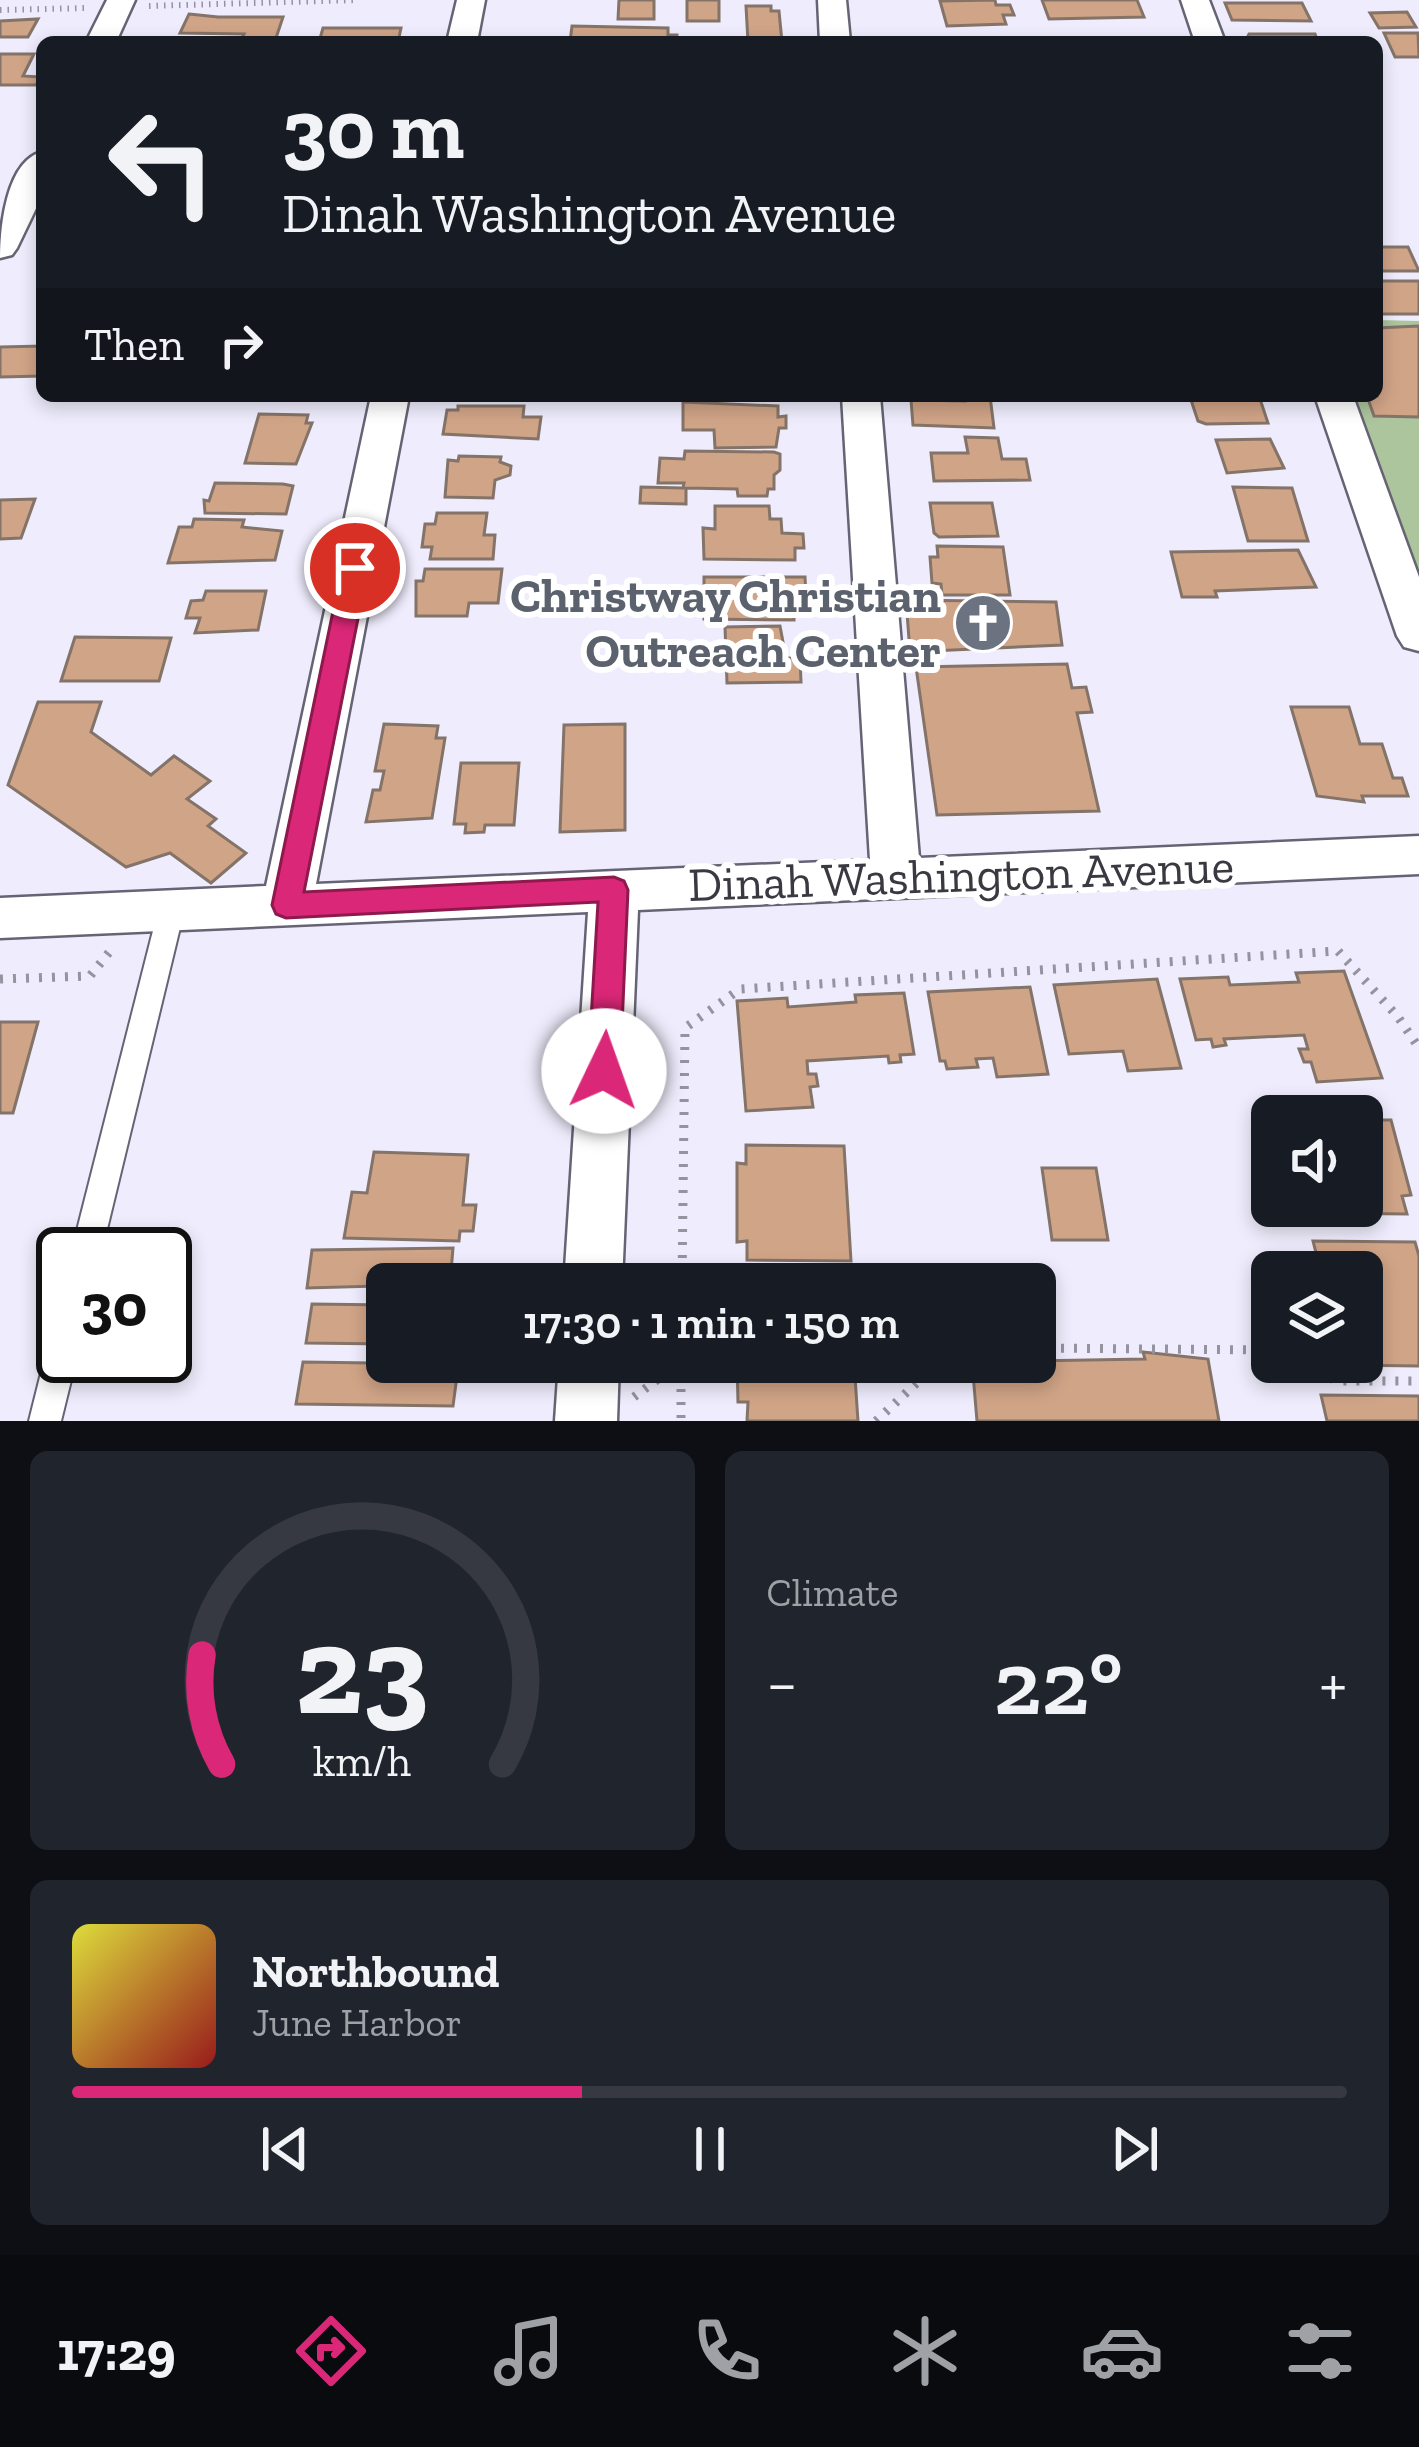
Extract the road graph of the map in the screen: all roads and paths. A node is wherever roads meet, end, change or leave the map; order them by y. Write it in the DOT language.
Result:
graph roads {
  1 [pos="357,0"];
  2 [pos="471,0"];
  3 [pos="832,0"];
  4 [pos="1195,0"];
  5 [pos="120,3"];
  6 [pos="0,10"];
  7 [pos="104,36"];
  8 [pos="463,36"];
  9 [pos="835,36"];
  10 [pos="1208,36"];
  11 [pos="36,174"];
  12 [pos="0,248"];
  13 [pos="389,402"];
  14 [pos="861,402"];
  15 [pos="1336,402"];
  16 [pos="1419,636"];
  17 [pos="1419,855"];
  18 [pos="896,878"];
  19 [pos="614,890"];
  20 [pos="286,905"];
  21 [pos="171,911"];
  22 [pos="0,918"];
  23 [pos="1419,1048"];
  24 [pos="93,1227"];
  25 [pos="594,1263"];
  26 [pos="682,1263"];
  27 [pos="1056,1348"];
  28 [pos="1251,1350"];
  29 [pos="1383,1381"];
  30 [pos="1419,1381"];
  31 [pos="54,1383"];
  32 [pos="588,1383"];
  33 [pos="682,1383"];
  34 [pos="917,1383"];
  35 [pos="45,1421"];
  36 [pos="586,1421"];
  37 [pos="681,1421"];
  38 [pos="876,1421"];
  1 -- 5 [label="path"];
  2 -- 8 [label="street"];
  3 -- 9 [label="street"];
  4 -- 10 [label="street"];
  5 -- 6 [label="path"];
  5 -- 7 [label="street"];
  11 -- 12 [label="street"];
  13 -- 20 [label="street"];
  14 -- 18 [label="street"];
  15 -- 16 [label="street"];
  17 -- 18 [label="street, Dinah Washington Avenue"];
  18 -- 19 [label="street, Dinah Washington Avenue"];
  19 -- 20 [label="street, Dinah Washington Avenue"];
  19 -- 25 [label="street"];
  20 -- 21 [label="street, Dinah Washington Avenue"];
  21 -- 22 [label="street, Dinah Washington Avenue"];
  21 -- 24 [label="lane"];
  23 -- 26 [label="path"];
  27 -- 28 [label="path"];
  29 -- 30 [label="path"];
  31 -- 35 [label="lane"];
  32 -- 36 [label="street"];
  33 -- 37 [label="path"];
  34 -- 38 [label="path"];
}
